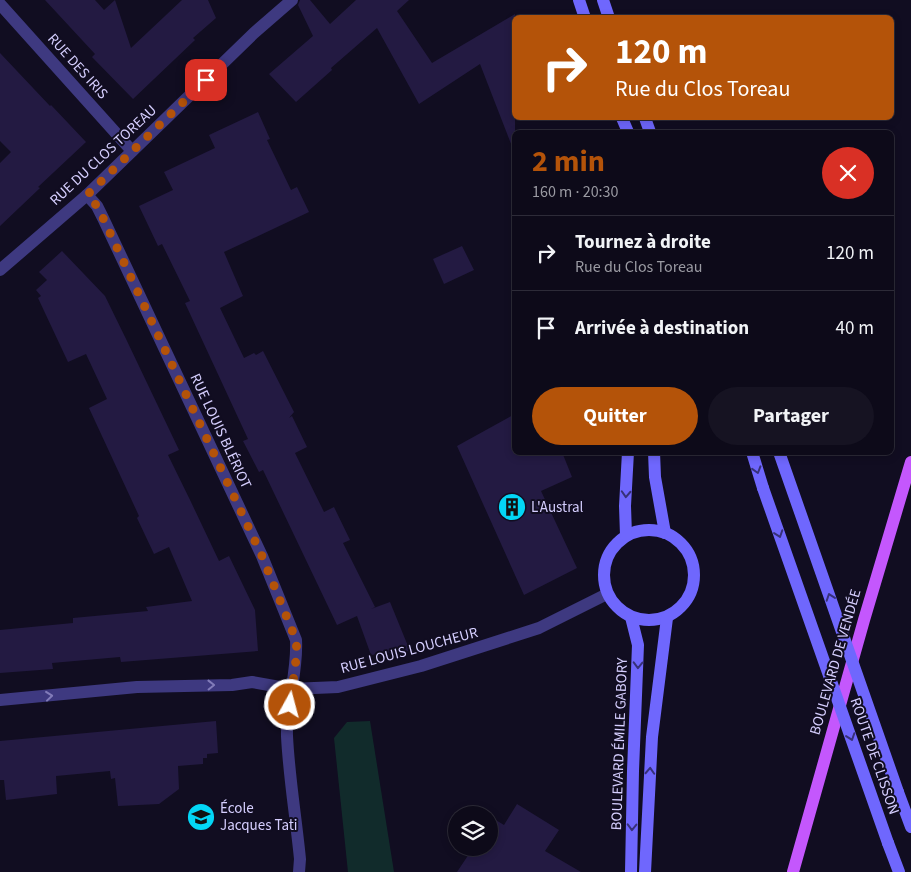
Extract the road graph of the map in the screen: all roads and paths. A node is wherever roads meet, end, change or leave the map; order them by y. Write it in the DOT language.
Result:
graph roads {
  1 [pos="292,0"];
  2 [pos="579,0"];
  3 [pos="603,0"];
  4 [pos="0,4"];
  5 [pos="584,15"];
  6 [pos="608,15"];
  7 [pos="132,151"];
  8 [pos="87,195"];
  9 [pos="0,270"];
  10 [pos="628,455"];
  11 [pos="654,455"];
  12 [pos="753,455"];
  13 [pos="780,455"];
  14 [pos="911,462"];
  15 [pos="665,533"];
  16 [pos="626,535"];
  17 [pos="606,594"];
  18 [pos="631,617"];
  19 [pos="667,618"];
  20 [pos="291,689"];
  21 [pos="0,700"];
  22 [pos="911,827"];
  23 [pos="299,872"];
  24 [pos="631,872"];
  25 [pos="645,872"];
  26 [pos="793,872"];
  27 [pos="899,872"];
  1 -- 7 [label="street, RUE DU CLOS TOREAU"];
  2 -- 5 [label="main road"];
  3 -- 6 [label="main road"];
  4 -- 7 [label="street, RUE DES IRIS"];
  7 -- 8 [label="street, RUE DU CLOS TOREAU"];
  8 -- 9 [label="street, RUE DU CLOS TOREAU"];
  8 -- 20 [label="street, RUE LOUIS BLÉRIOT"];
  10 -- 16 [label="main road, one-way"];
  11 -- 15 [label="main road"];
  12 -- 27 [label="main road, ROUTE DE CLISSON, one-way, bridge"];
  22 -- 13 [label="main road, ROUTE DE CLISSON, one-way, bridge"];
  14 -- 26 [label="main road, BOULEVARD DE VENDÉE"];
  15 -- 16 [label="main road"];
  15 -- 19 [label="main road"];
  16 -- 17 [label="main road"];
  17 -- 18 [label="main road"];
  17 -- 20 [label="street, RUE LOUIS LOUCHEUR"];
  18 -- 19 [label="main road"];
  18 -- 24 [label="main road, BOULEVARD ÉMILE GABORY, one-way"];
  25 -- 19 [label="main road, BOULEVARD ÉMILE GABORY, one-way"];
  21 -- 20 [label="street, RUE LOUIS LOUCHEUR, one-way"];
  20 -- 23 [label="street, RUE LOUIS BLÉRIOT"];
}
